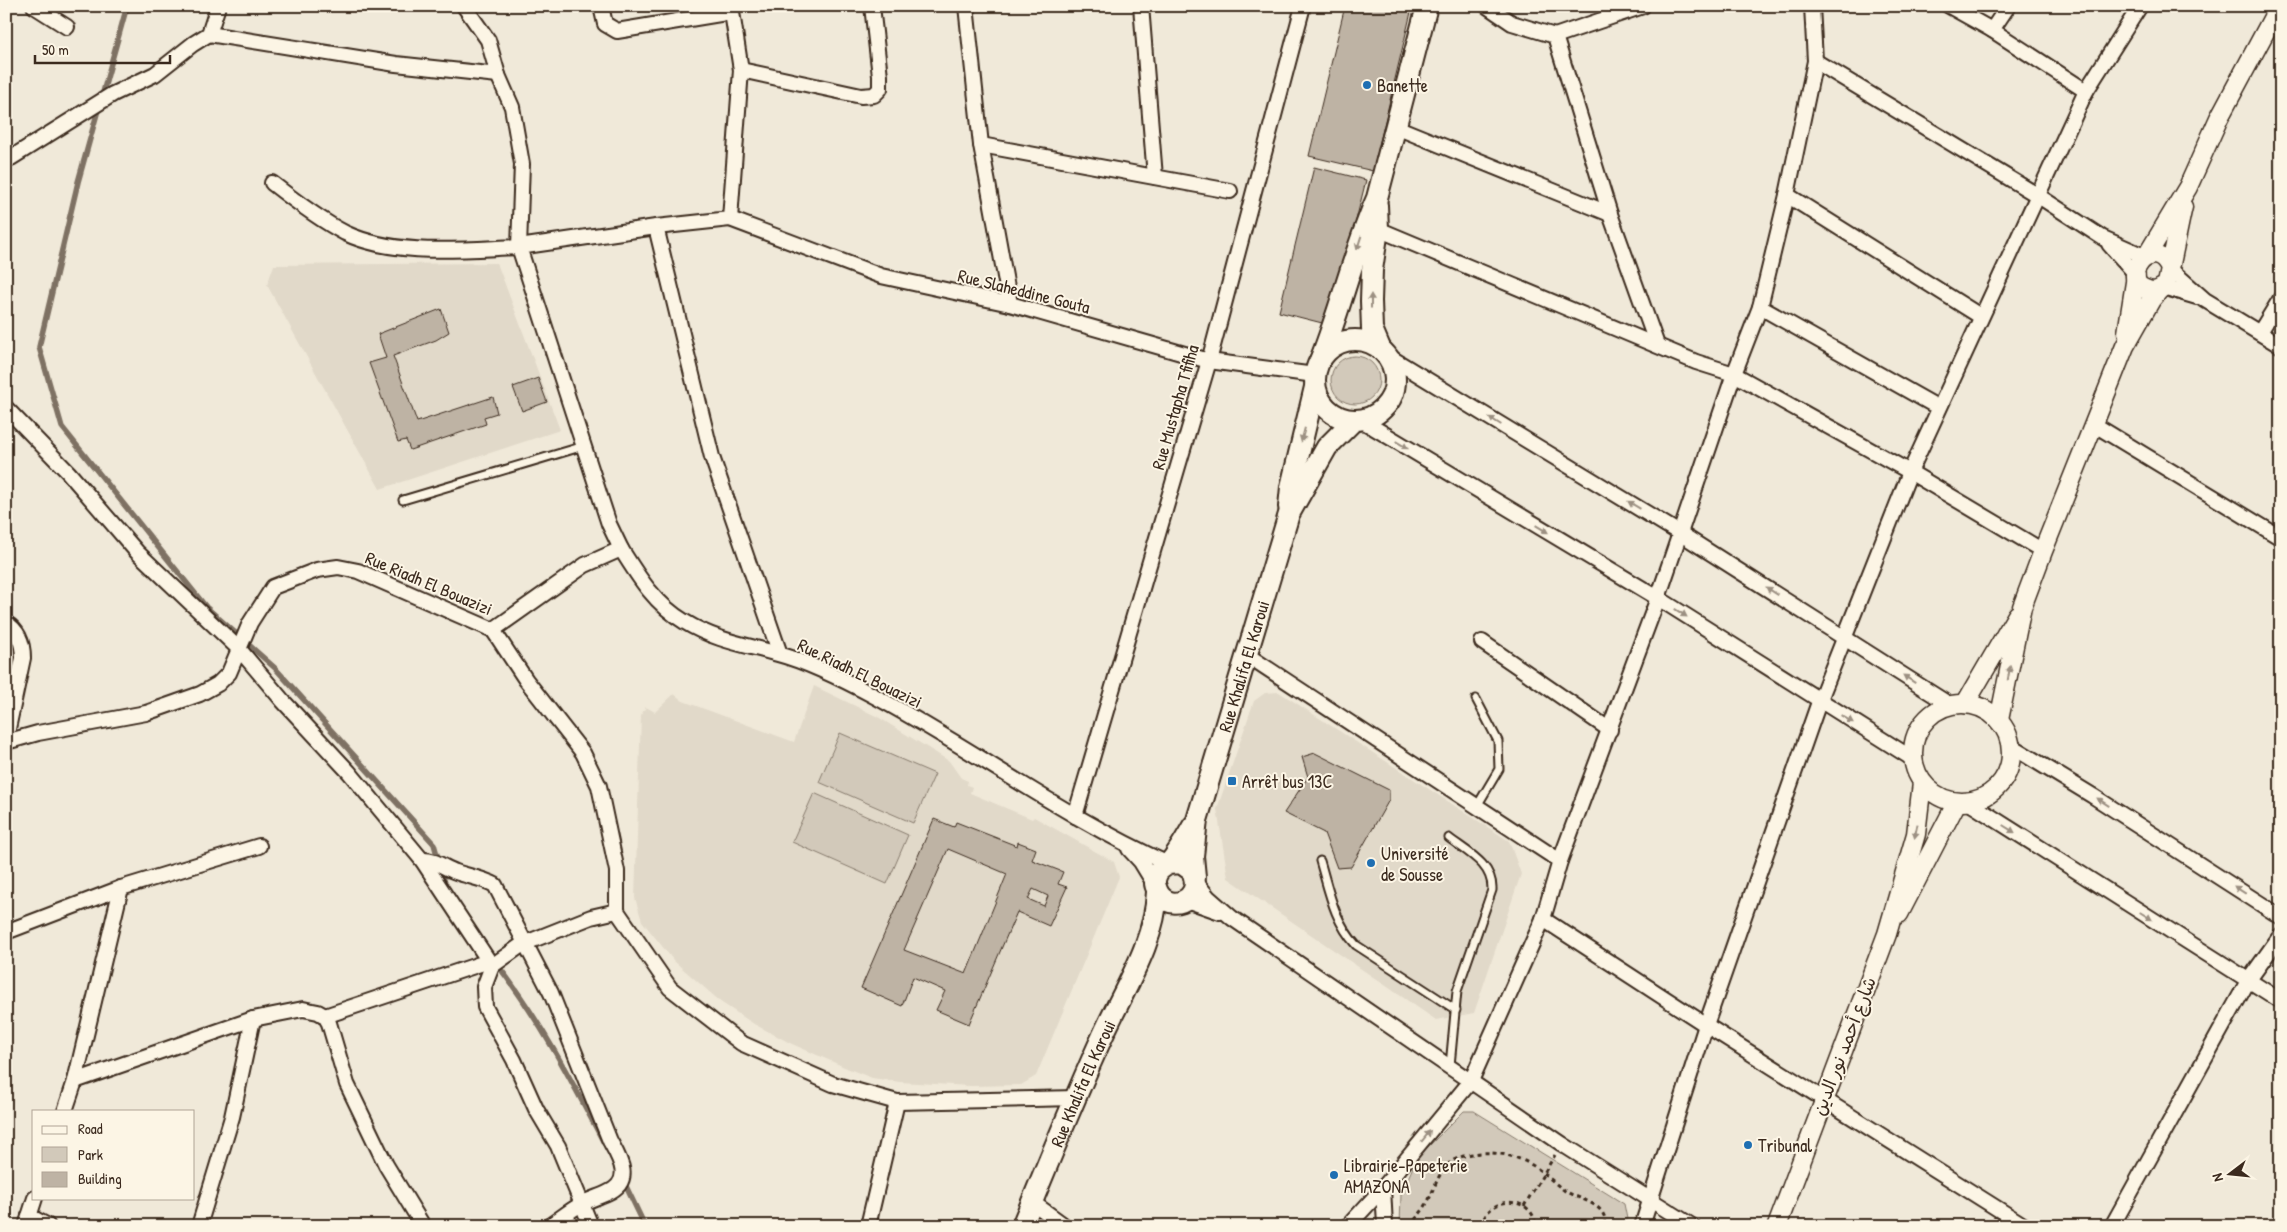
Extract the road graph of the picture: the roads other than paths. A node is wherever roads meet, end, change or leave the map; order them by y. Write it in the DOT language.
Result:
graph roads {
  1 [pos="34,6"];
  2 [pos="218,6"];
  3 [pos="464,6"];
  4 [pos="601,6"];
  5 [pos="872,6"];
  6 [pos="966,6"];
  7 [pos="1141,6"];
  8 [pos="1303,6"];
  9 [pos="1427,6"];
  10 [pos="1487,6"];
  11 [pos="1644,6"];
  12 [pos="1812,6"];
  13 [pos="1949,6"];
  14 [pos="2008,6"];
  15 [pos="2140,6"];
  16 [pos="2279,6"];
  17 [pos="732,9"];
  18 [pos="67,27"];
  19 [pos="2273,29"];
  20 [pos="1992,30"];
  21 [pos="209,34"];
  22 [pos="1555,36"];
  23 [pos="1815,61"];
  24 [pos="741,70"];
  25 [pos="498,75"];
  26 [pos="2086,91"];
  27 [pos="1396,127"];
  28 [pos="980,145"];
  29 [pos="6,161"];
  30 [pos="1155,177"];
  31 [pos="272,183"];
  32 [pos="2188,187"];
  33 [pos="1230,191"];
  34 [pos="1787,195"];
  35 [pos="2037,195"];
  36 [pos="1377,198"];
  37 [pos="1610,214"];
  38 [pos="730,219"];
  39 [pos="656,227"];
  40 [pos="1378,230"];
  41 [pos="2103,238"];
  42 [pos="519,247"];
  43 [pos="2146,257"];
  44 [pos="2170,269"];
  45 [pos="2135,275"];
  46 [pos="2162,288"];
  47 [pos="2281,298"];
  48 [pos="2205,300"];
  49 [pos="1010,304"];
  50 [pos="1760,307"];
  51 [pos="1980,316"];
  52 [pos="2260,332"];
  53 [pos="1657,345"];
  54 [pos="2125,346"];
  55 [pos="2281,346"];
  56 [pos="1384,352"];
  57 [pos="1209,361"];
  58 [pos="1317,373"];
  59 [pos="1734,374"];
  60 [pos="6,408"];
  61 [pos="1939,408"];
  62 [pos="1357,420"];
  63 [pos="2095,425"];
  64 [pos="584,446"];
  65 [pos="1910,472"];
  66 [pos="403,500"];
  67 [pos="1289,514"];
  68 [pos="1681,534"];
  69 [pos="2281,538"];
  70 [pos="622,549"];
  71 [pos="2043,551"];
  72 [pos="1658,598"];
  73 [pos="2022,607"];
  74 [pos="6,623"];
  75 [pos="493,630"];
  76 [pos="1844,638"];
  77 [pos="1482,642"];
  78 [pos="239,649"];
  79 [pos="780,654"];
  80 [pos="1246,655"];
  81 [pos="1476,699"];
  82 [pos="1819,702"];
  83 [pos="1957,704"];
  84 [pos="1999,720"];
  85 [pos="1610,730"];
  86 [pos="6,738"];
  87 [pos="6,742"];
  88 [pos="2011,746"];
  89 [pos="1913,759"];
  90 [pos="1922,783"];
  91 [pos="1963,802"];
  92 [pos="1477,806"];
  93 [pos="1075,816"];
  94 [pos="1197,820"];
  95 [pos="1450,838"];
  96 [pos="1123,844"];
  97 [pos="259,846"];
  98 [pos="422,860"];
  99 [pos="1320,861"];
  100 [pos="1560,861"];
  101 [pos="1168,864"];
  102 [pos="1195,879"];
  103 [pos="121,888"];
  104 [pos="1156,888"];
  105 [pos="1186,900"];
  106 [pos="617,911"];
  107 [pos="2281,917"];
  108 [pos="1232,918"];
  109 [pos="1543,919"];
  110 [pos="6,932"];
  111 [pos="1887,934"];
  112 [pos="2281,934"];
  113 [pos="1148,943"];
  114 [pos="523,944"];
  115 [pos="490,963"];
  116 [pos="2248,981"];
  117 [pos="2281,1001"];
  118 [pos="1456,1010"];
  119 [pos="325,1016"];
  120 [pos="253,1019"];
  121 [pos="1706,1025"];
  122 [pos="1450,1066"];
  123 [pos="75,1080"];
  124 [pos="1470,1081"];
  125 [pos="1076,1098"];
  126 [pos="1825,1098"];
  127 [pos="897,1102"];
  128 [pos="65,1110"];
  129 [pos="1383,1188"];
  130 [pos="34,1200"];
  131 [pos="1650,1200"];
  132 [pos="1032,1202"];
  133 [pos="582,1204"];
  134 [pos="27,1221"];
  135 [pos="1777,1222"];
  136 [pos="48,1226"];
  137 [pos="199,1226"];
  138 [pos="423,1226"];
  139 [pos="549,1226"];
  140 [pos="591,1226"];
  141 [pos="868,1226"];
  142 [pos="1022,1226"];
  143 [pos="1065,1226"];
  144 [pos="1348,1226"];
  145 [pos="1386,1226"];
  146 [pos="1642,1226"];
  147 [pos="1692,1226"];
  148 [pos="2025,1226"];
  149 [pos="2112,1226"];
  1 -- 18 [label="street"];
  2 -- 21 [label="street"];
  3 -- 25 [label="street"];
  4 -- 17 [label="street"];
  5 -- 24 [label="street"];
  6 -- 28 [label="street"];
  7 -- 30 [label="street"];
  8 -- 57 [label="street, Rue Mustapha Tfifiha"];
  9 -- 27 [label="main road"];
  10 -- 22 [label="street"];
  11 -- 22 [label="street"];
  12 -- 23 [label="street"];
  13 -- 20 [label="street"];
  14 -- 20 [label="street"];
  15 -- 26 [label="street"];
  16 -- 19 [label="street"];
  17 -- 24 [label="street"];
  19 -- 32 [label="street"];
  20 -- 26 [label="street"];
  21 -- 25 [label="street"];
  21 -- 29 [label="street"];
  22 -- 37 [label="street"];
  23 -- 34 [label="street"];
  23 -- 35 [label="street"];
  24 -- 38 [label="street"];
  25 -- 42 [label="street"];
  26 -- 35 [label="street"];
  27 -- 36 [label="main road"];
  27 -- 37 [label="street"];
  28 -- 30 [label="street"];
  28 -- 49 [label="street"];
  30 -- 33 [label="street"];
  31 -- 42 [label="street"];
  32 -- 43 [label="street"];
  32 -- 44 [label="street"];
  34 -- 50 [label="street"];
  34 -- 51 [label="street"];
  35 -- 41 [label="street"];
  35 -- 51 [label="street"];
  36 -- 40 [label="main road"];
  36 -- 58 [label="main road, Rue Khalifa El Karoui, one-way"];
  37 -- 53 [label="street"];
  38 -- 39 [label="street"];
  38 -- 49 [label="street, Rue Slaheddine Gouta"];
  39 -- 42 [label="street"];
  39 -- 79 [label="street"];
  40 -- 53 [label="street"];
  56 -- 40 [label="main road, one-way"];
  41 -- 43 [label="street"];
  41 -- 45 [label="street"];
  42 -- 64 [label="street"];
  43 -- 44 [label="street"];
  43 -- 45 [label="street"];
  44 -- 46 [label="street"];
  44 -- 48 [label="street"];
  45 -- 46 [label="street"];
  45 -- 54 [label="street"];
  46 -- 48 [label="street"];
  46 -- 54 [label="street"];
  47 -- 52 [label="street"];
  48 -- 52 [label="street"];
  49 -- 57 [label="street, Rue Slaheddine Gouta"];
  50 -- 59 [label="street"];
  50 -- 61 [label="street"];
  51 -- 61 [label="street"];
  52 -- 55 [label="street"];
  53 -- 59 [label="street"];
  54 -- 63 [label="street"];
  56 -- 58 [label="main road"];
  56 -- 62 [label="main road"];
  68 -- 56 [label="street, one-way"];
  57 -- 58 [label="street, Rue Slaheddine Gouta"];
  57 -- 93 [label="street, Rue Mustapha Tfifiha"];
  58 -- 62 [label="main road"];
  58 -- 67 [label="main road, Rue Khalifa El Karoui, one-way"];
  59 -- 65 [label="street"];
  59 -- 68 [label="street"];
  60 -- 78 [label="street"];
  61 -- 65 [label="street"];
  62 -- 67 [label="main road, Rue Khalifa El Karoui"];
  62 -- 72 [label="street, one-way"];
  63 -- 69 [label="street"];
  63 -- 71 [label="street"];
  64 -- 66 [label="lane"];
  64 -- 70 [label="street"];
  65 -- 71 [label="street"];
  65 -- 76 [label="street"];
  67 -- 80 [label="main road, Rue Khalifa El Karoui"];
  68 -- 72 [label="street"];
  76 -- 68 [label="street, one-way"];
  70 -- 75 [label="street, Rue Riadh El Bouazizi"];
  70 -- 79 [label="street, Rue Riadh El Bouazizi"];
  71 -- 73 [label="street"];
  72 -- 82 [label="street, one-way"];
  72 -- 85 [label="street"];
  73 -- 83 [label="street"];
  84 -- 73 [label="street, one-way"];
  74 -- 86 [label="street"];
  75 -- 78 [label="street, Rue Riadh El Bouazizi"];
  75 -- 106 [label="street"];
  76 -- 82 [label="street"];
  83 -- 76 [label="street, one-way"];
  77 -- 85 [label="street"];
  78 -- 87 [label="street, Rue Riadh El Bouazizi"];
  78 -- 98 [label="street"];
  79 -- 93 [label="street, Rue Riadh El Bouazizi"];
  80 -- 92 [label="street"];
  80 -- 94 [label="main road, Rue Khalifa El Karoui"];
  81 -- 92 [label="lane"];
  82 -- 89 [label="street, one-way"];
  82 -- 121 [label="street"];
  83 -- 84 [label="street"];
  83 -- 89 [label="street"];
  84 -- 88 [label="street"];
  85 -- 100 [label="street"];
  88 -- 91 [label="street"];
  107 -- 88 [label="street, one-way"];
  89 -- 90 [label="street"];
  90 -- 91 [label="street"];
  90 -- 111 [label="street, one-way"];
  91 -- 111 [label="street"];
  91 -- 116 [label="street, one-way"];
  92 -- 100 [label="street"];
  93 -- 96 [label="street, Rue Riadh El Bouazizi"];
  94 -- 101 [label="main road, Rue Khalifa El Karoui"];
  94 -- 102 [label="main road, Rue Khalifa El Karoui"];
  95 -- 118 [label="lane"];
  96 -- 101 [label="street, Rue Riadh El Bouazizi"];
  96 -- 104 [label="street, Rue Riadh El Bouazizi"];
  97 -- 103 [label="street"];
  98 -- 114 [label="street"];
  98 -- 115 [label="street"];
  99 -- 118 [label="lane"];
  100 -- 109 [label="street"];
  101 -- 102 [label="main road"];
  101 -- 104 [label="main road"];
  102 -- 105 [label="main road"];
  102 -- 108 [label="street"];
  103 -- 110 [label="street"];
  103 -- 123 [label="street"];
  104 -- 105 [label="main road"];
  104 -- 113 [label="main road, Rue Khalifa El Karoui"];
  105 -- 108 [label="street"];
  105 -- 113 [label="main road, Rue Khalifa El Karoui"];
  106 -- 114 [label="street"];
  106 -- 127 [label="street"];
  108 -- 122 [label="street"];
  109 -- 121 [label="street"];
  109 -- 124 [label="street"];
  111 -- 126 [label="street, شارع أحمد نور الدين"];
  112 -- 116 [label="street"];
  113 -- 125 [label="main road, Rue Khalifa El Karoui"];
  114 -- 115 [label="street"];
  114 -- 133 [label="street"];
  115 -- 119 [label="street"];
  115 -- 133 [label="street"];
  116 -- 117 [label="street"];
  116 -- 149 [label="street"];
  118 -- 122 [label="lane"];
  119 -- 120 [label="street"];
  119 -- 138 [label="street"];
  120 -- 123 [label="street"];
  120 -- 137 [label="street"];
  121 -- 126 [label="street"];
  121 -- 131 [label="street"];
  122 -- 124 [label="street"];
  123 -- 128 [label="street"];
  129 -- 124 [label="street, one-way"];
  124 -- 131 [label="street"];
  125 -- 127 [label="street"];
  125 -- 132 [label="main road, Rue Khalifa El Karoui"];
  126 -- 135 [label="street, شارع أحمد نور الدين"];
  126 -- 148 [label="street"];
  127 -- 141 [label="street"];
  129 -- 144 [label="street"];
  129 -- 145 [label="street"];
  130 -- 134 [label="street"];
  131 -- 146 [label="street"];
  131 -- 147 [label="street"];
  132 -- 142 [label="main road, Rue Khalifa El Karoui"];
  132 -- 143 [label="street"];
  133 -- 139 [label="street"];
  133 -- 140 [label="street"];
  134 -- 136 [label="street"];
}
